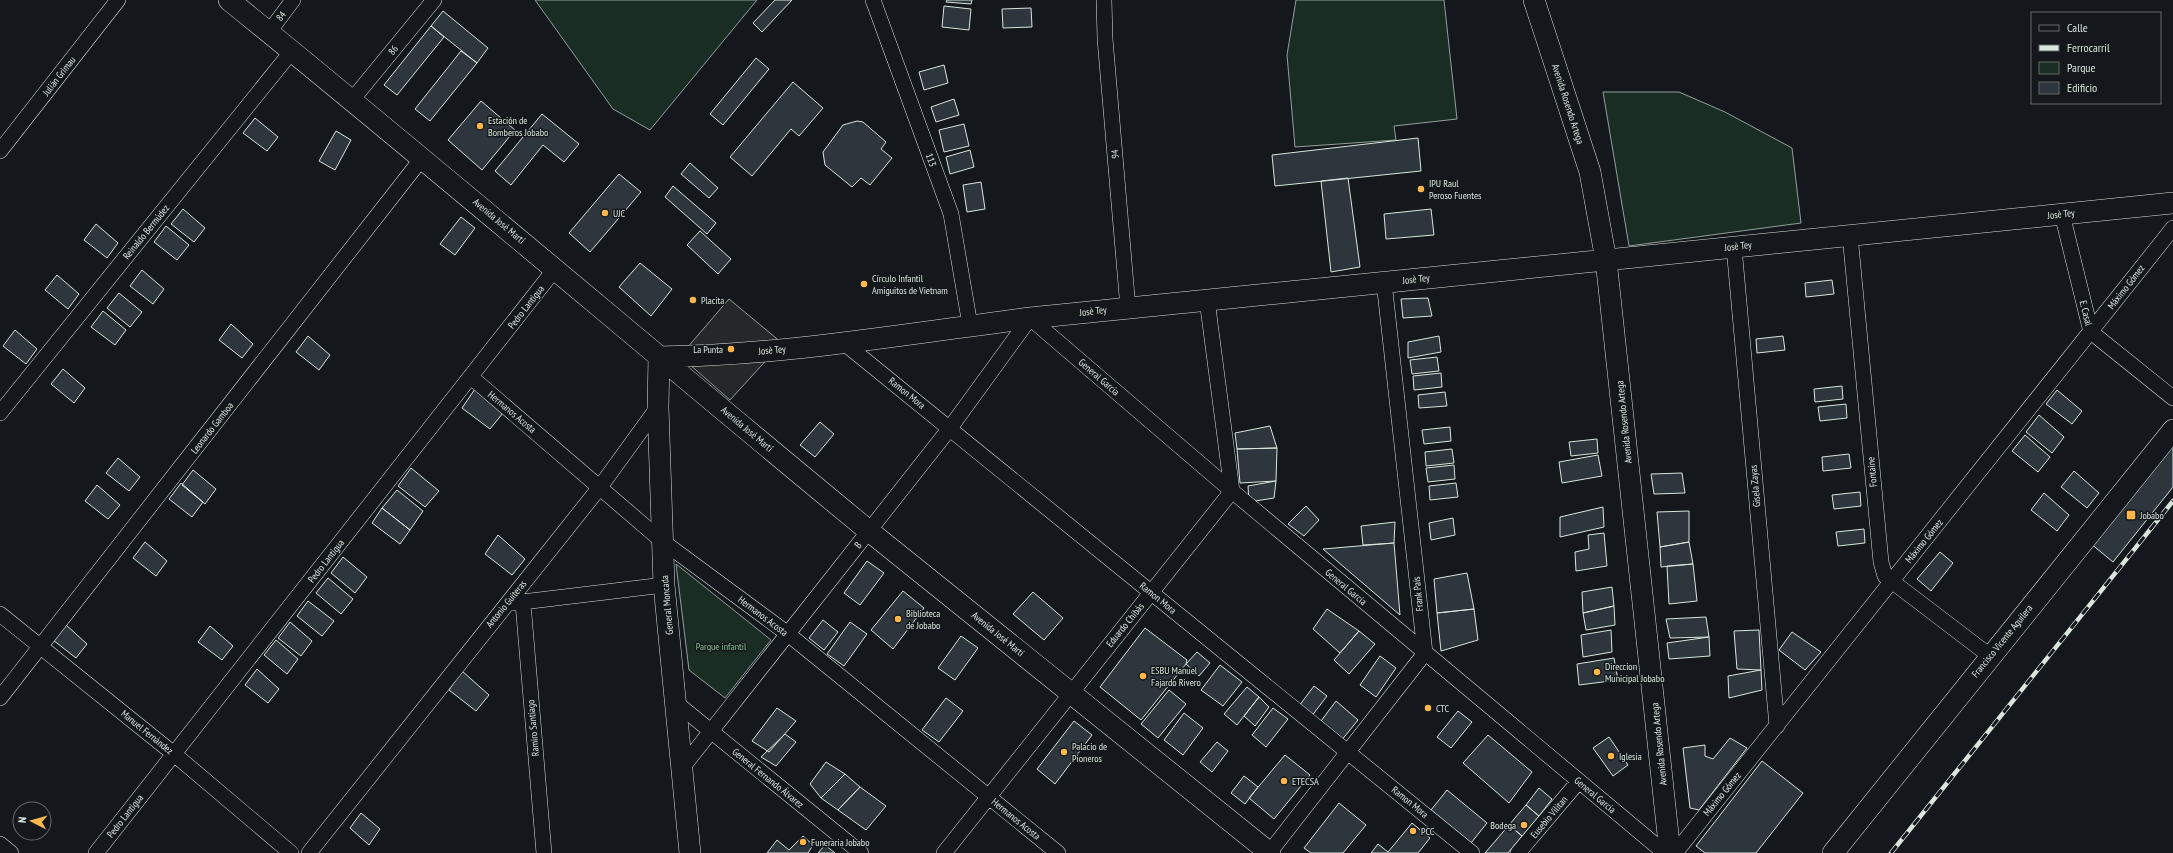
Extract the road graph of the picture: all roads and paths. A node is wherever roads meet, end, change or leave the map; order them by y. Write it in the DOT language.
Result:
graph roads {
  1 [pos="118,0"];
  2 [pos="229,0"];
  3 [pos="293,0"];
  4 [pos="434,0"];
  5 [pos="873,0"];
  6 [pos="1104,0"];
  7 [pos="1534,0"];
  8 [pos="269,32"];
  9 [pos="292,51"];
  10 [pos="352,100"];
  11 [pos="0,151"];
  12 [pos="423,157"];
  13 [pos="2173,203"];
  14 [pos="2062,214"];
  15 [pos="2173,228"];
  16 [pos="1850,235"];
  17 [pos="1734,247"];
  18 [pos="1606,260"];
  19 [pos="555,269"];
  20 [pos="1384,282"];
  21 [pos="1207,300"];
  22 [pos="1128,308"];
  23 [pos="1030,318"];
  24 [pos="970,326"];
  25 [pos="2091,332"];
  26 [pos="844,343"];
  27 [pos="705,356"];
  28 [pos="659,357"];
  29 [pos="471,377"];
  30 [pos="686,378"];
  31 [pos="2173,398"];
  32 [pos="658,408"];
  33 [pos="0,413"];
  34 [pos="950,428"];
  35 [pos="2173,430"];
  36 [pos="600,487"];
  37 [pos="1232,491"];
  38 [pos="869,530"];
  39 [pos="662,540"];
  40 [pos="1891,582"];
  41 [pos="664,585"];
  42 [pos="1152,592"];
  43 [pos="507,603"];
  44 [pos="523,603"];
  45 [pos="0,614"];
  46 [pos="788,634"];
  47 [pos="41,646"];
  48 [pos="1425,653"];
  49 [pos="1990,656"];
  50 [pos="1071,693"];
  51 [pos="0,698"];
  52 [pos="676,702"];
  53 [pos="1777,726"];
  54 [pos="711,731"];
  55 [pos="1348,752"];
  56 [pos="174,754"];
  57 [pos="682,768"];
  58 [pos="1579,782"];
  59 [pos="989,797"];
  60 [pos="0,844"];
  61 [pos="12,853"];
  62 [pos="96,853"];
  63 [pos="291,853"];
  64 [pos="309,853"];
  65 [pos="544,853"];
  66 [pos="690,853"];
  67 [pos="862,853"];
  68 [pos="944,853"];
  69 [pos="1058,853"];
  70 [pos="1269,853"];
  71 [pos="1472,853"];
  72 [pos="1518,853"];
  73 [pos="1665,853"];
  74 [pos="1670,853"];
  75 [pos="1675,853"];
  76 [pos="1833,853"];
  1 -- 11 [label="street, Julián Grimau"];
  2 -- 8 [label="street, Avenida José Martí"];
  3 -- 8 [label="street, 84"];
  4 -- 10 [label="street, 86"];
  5 -- 24 [label="street, 113"];
  6 -- 22 [label="street, 94"];
  7 -- 18 [label="street, Avenida Rosendo Artega"];
  8 -- 9 [label="street, Avenida José Martí"];
  9 -- 10 [label="street, Avenida José Martí"];
  9 -- 33 [label="street, Reinaldo Bermúdez"];
  10 -- 12 [label="street, Avenida José Martí"];
  12 -- 19 [label="street, Avenida José Martí"];
  12 -- 47 [label="street, Leonardo Gamboa"];
  13 -- 14 [label="street, Josè Tey"];
  14 -- 16 [label="street, Josè Tey"];
  14 -- 25 [label="street, E. Casal"];
  15 -- 25 [label="street, Máximo Gómez"];
  16 -- 17 [label="street, Josè Tey"];
  16 -- 40 [label="street, Fontaine"];
  17 -- 18 [label="street, Josè Tey"];
  17 -- 53 [label="street, Gisela Zayas"];
  18 -- 20 [label="street, Josè Tey"];
  18 -- 74 [label="street, Avenida Rosendo Artega"];
  19 -- 28 [label="street, Avenida José Martí"];
  19 -- 29 [label="street, Pedro Lantigua"];
  20 -- 21 [label="street, Josè Tey"];
  20 -- 48 [label="street, Frank País"];
  21 -- 22 [label="street, Josè Tey"];
  21 -- 37 [label="street"];
  22 -- 23 [label="street, Josè Tey"];
  23 -- 24 [label="street, Josè Tey"];
  23 -- 34 [label="street, B"];
  23 -- 37 [label="street, General Garcia"];
  24 -- 26 [label="street, Josè Tey"];
  25 -- 31 [label="street, E. Casal"];
  25 -- 40 [label="street, Máximo Gómez"];
  26 -- 27 [label="street, Josè Tey"];
  26 -- 34 [label="street, Ramon Mora"];
  27 -- 28 [label="street, Josè Tey"];
  27 -- 30 [label="street, Antonio Guiteras"];
  28 -- 30 [label="street, Avenida José Martí"];
  28 -- 32 [label="street, General Moncada"];
  29 -- 36 [label="street, Hermanos Acosta"];
  29 -- 56 [label="street, Pedro Lantigua"];
  30 -- 32 [label="street, Antonio Guiteras"];
  30 -- 38 [label="street, Avenida José Martí"];
  32 -- 36 [label="street, Antonio Guiteras"];
  32 -- 39 [label="street, General Moncada"];
  34 -- 38 [label="street, B"];
  34 -- 42 [label="street, Ramon Mora"];
  35 -- 49 [label="street, Francisco Vicente Aguilera"];
  36 -- 39 [label="street, Hermanos Acosta"];
  36 -- 43 [label="street, Antonio Guiteras"];
  37 -- 42 [label="street, Eduardo Chibás"];
  37 -- 48 [label="street, General Garcia"];
  38 -- 46 [label="street, B"];
  38 -- 50 [label="street, Avenida José Martí"];
  39 -- 41 [label="street, General Moncada"];
  39 -- 46 [label="street, Hermanos Acosta"];
  40 -- 49 [label="street, Fontaine"];
  40 -- 53 [label="street, Máximo Gómez"];
  41 -- 44 [label="street"];
  41 -- 52 [label="street, General Moncada"];
  42 -- 50 [label="street, Eduardo Chibás"];
  42 -- 55 [label="street, Ramon Mora"];
  43 -- 44 [label="street"];
  43 -- 64 [label="street, Antonio Guiteras"];
  44 -- 65 [label="street, Ramiro Santiago"];
  45 -- 47 [label="street, Manuel Fernández"];
  46 -- 54 [label="street, B"];
  46 -- 59 [label="street, Hermanos Acosta"];
  47 -- 51 [label="street, Leonardo Gamboa"];
  47 -- 56 [label="street, Manuel Fernández"];
  48 -- 55 [label="street"];
  48 -- 58 [label="street, General Garcia"];
  49 -- 76 [label="street, Francisco Vicente Aguilera"];
  50 -- 59 [label="street, Eduardo Chibás"];
  50 -- 70 [label="street, Avenida José Martí"];
  52 -- 54 [label="street, General Fernando Álvarez"];
  52 -- 57 [label="street, General Moncada"];
  53 -- 75 [label="street, Máximo Gómez"];
  54 -- 57 [label="street, B"];
  54 -- 67 [label="street, General Fernando Álvarez"];
  55 -- 70 [label="street"];
  55 -- 71 [label="street, Ramon Mora"];
  56 -- 62 [label="street, Pedro Lantigua"];
  56 -- 63 [label="street, Manuel Fernández"];
  57 -- 66 [label="street, General Moncada"];
  58 -- 72 [label="street, Eusebio Vilitan"];
  58 -- 73 [label="street, General Garcia"];
  59 -- 68 [label="street, Eduardo Chibás"];
  59 -- 69 [label="street, Hermanos Acosta"];
  60 -- 61 [label="street"];
}
